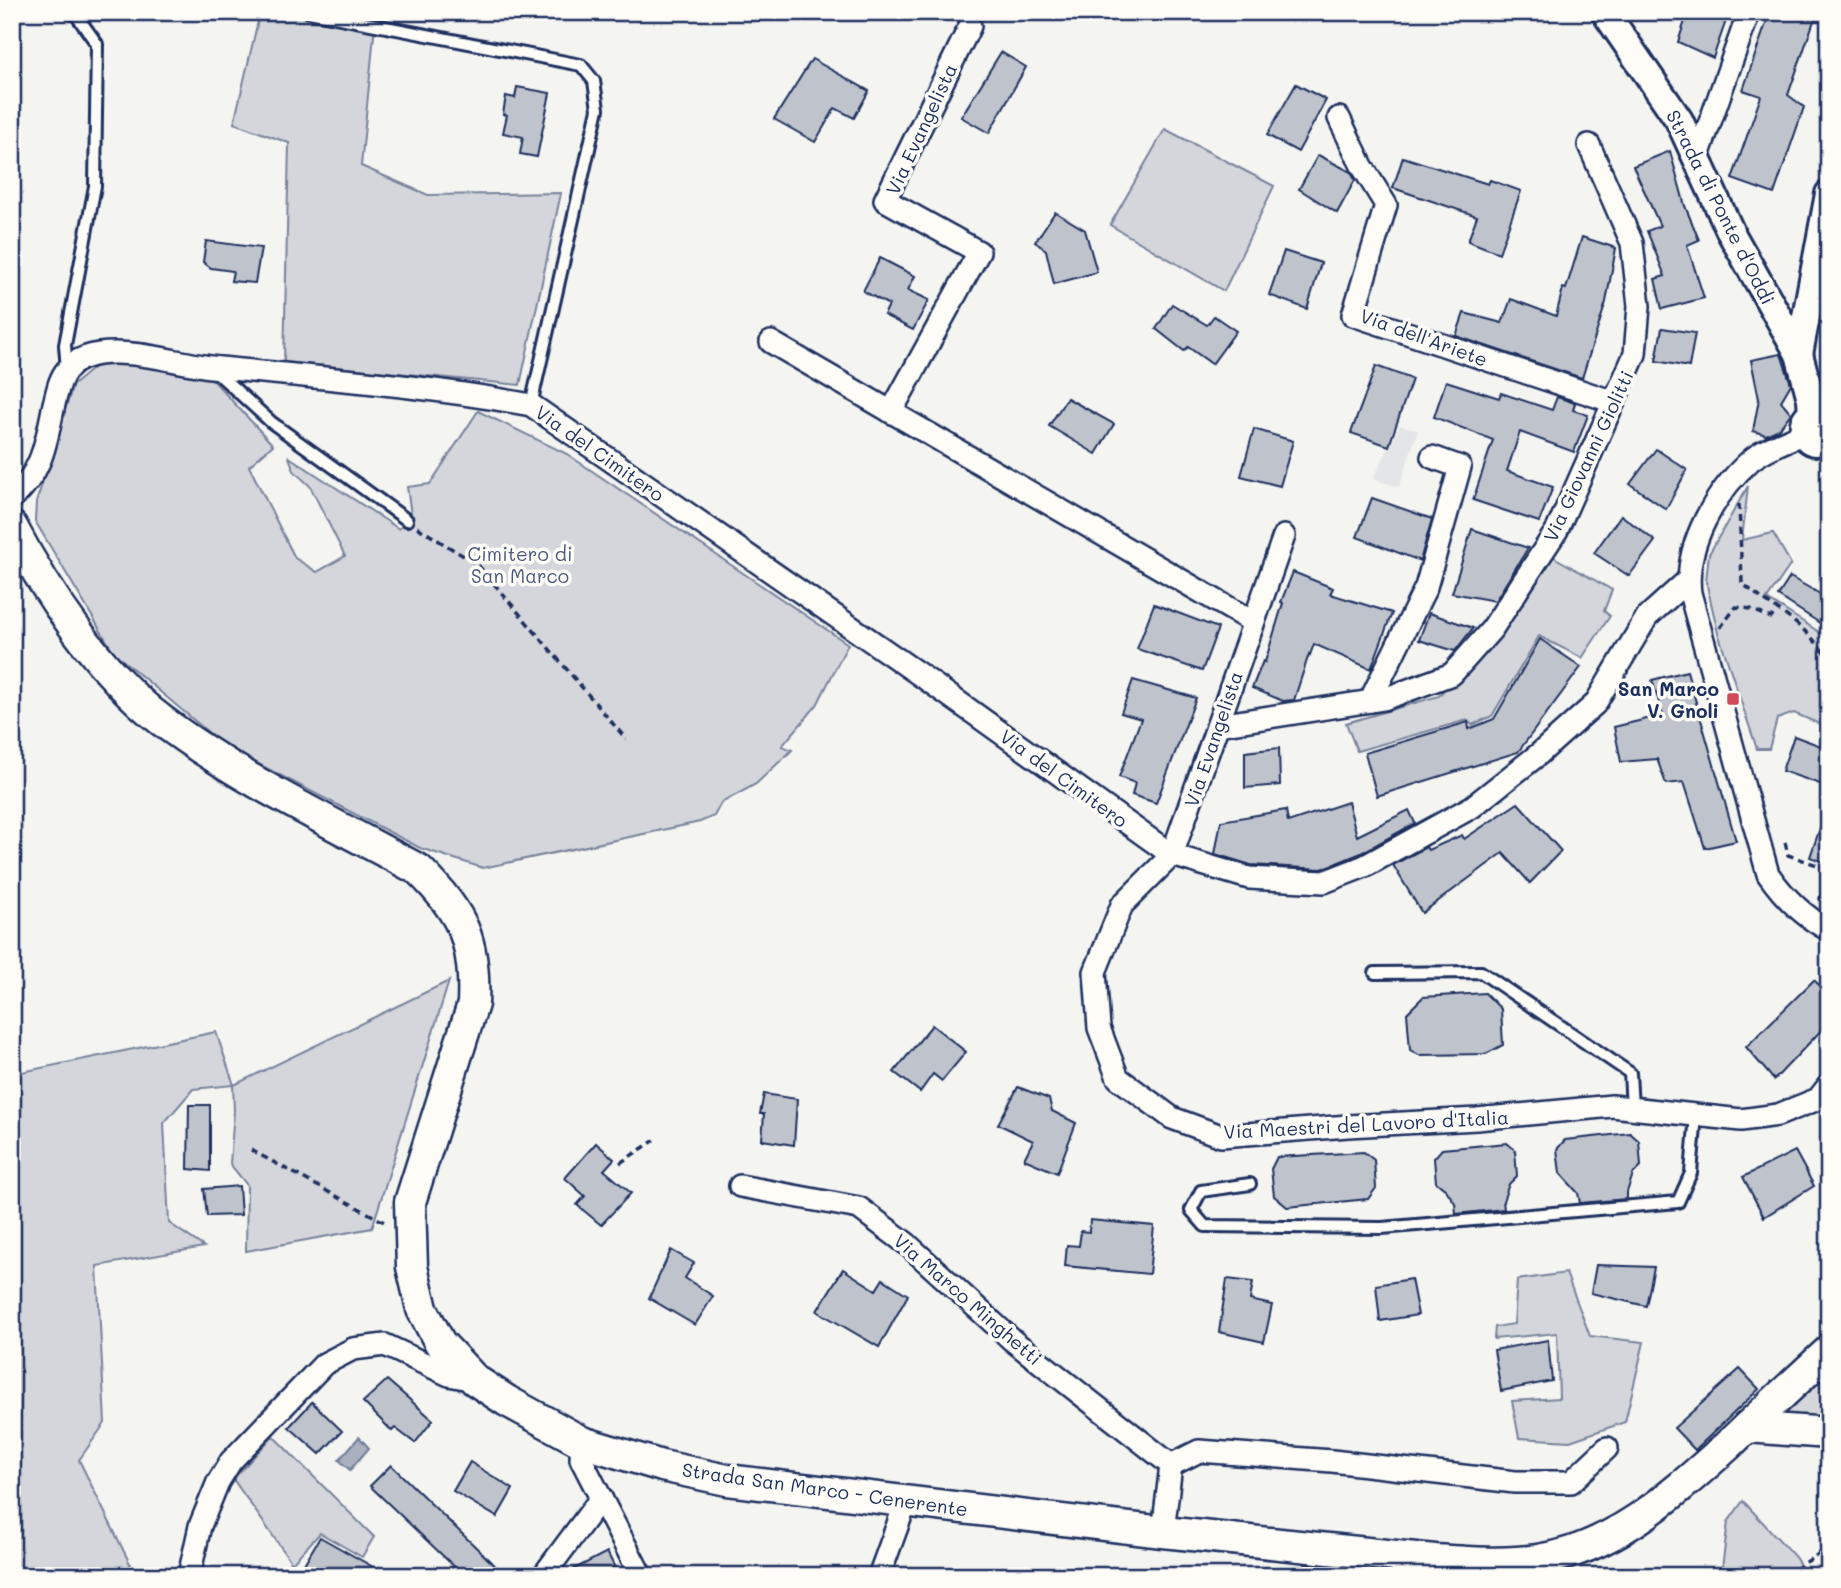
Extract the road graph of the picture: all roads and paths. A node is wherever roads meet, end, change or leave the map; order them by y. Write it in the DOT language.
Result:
graph roads {
  1 [pos="74,12"];
  2 [pos="309,12"];
  3 [pos="1605,12"];
  4 [pos="1749,12"];
  5 [pos="970,26"];
  6 [pos="1339,118"];
  7 [pos="1589,145"];
  8 [pos="1697,159"];
  9 [pos="1829,194"];
  10 [pos="771,342"];
  11 [pos="1798,354"];
  12 [pos="211,367"];
  13 [pos="66,370"];
  14 [pos="1614,402"];
  15 [pos="531,405"];
  16 [pos="891,412"];
  17 [pos="1822,430"];
  18 [pos="1432,457"];
  19 [pos="1734,478"];
  20 [pos="12,498"];
  21 [pos="407,520"];
  22 [pos="1284,536"];
  23 [pos="16,538"];
  24 [pos="1688,580"];
  25 [pos="1777,610"];
  26 [pos="1254,622"];
  27 [pos="1718,633"];
  28 [pos="1829,661"];
  29 [pos="1370,701"];
  30 [pos="1218,725"];
  31 [pos="626,739"];
  32 [pos="1784,842"];
  33 [pos="1172,855"];
  34 [pos="1829,872"];
  35 [pos="1819,902"];
  36 [pos="1829,930"];
  37 [pos="1375,973"];
  38 [pos="1829,1085"];
  39 [pos="1632,1108"];
  40 [pos="1696,1115"];
  41 [pos="655,1140"];
  42 [pos="251,1150"];
  43 [pos="620,1163"];
  44 [pos="1250,1184"];
  45 [pos="740,1186"];
  46 [pos="411,1236"];
  47 [pos="1829,1351"];
  48 [pos="475,1380"];
  49 [pos="1747,1427"];
  50 [pos="1829,1433"];
  51 [pos="582,1442"];
  52 [pos="1607,1448"];
  53 [pos="1171,1465"];
  54 [pos="601,1498"];
  55 [pos="906,1502"];
  56 [pos="1163,1532"];
  57 [pos="1829,1547"];
  58 [pos="189,1576"];
  59 [pos="543,1576"];
  60 [pos="641,1576"];
  61 [pos="879,1576"];
  62 [pos="1785,1576"];
  1 -- 13 [label="lane"];
  2 -- 15 [label="lane"];
  3 -- 8 [label="street, Strada di Ponte d'Oddi"];
  4 -- 8 [label="street"];
  5 -- 16 [label="street, Via Evangelista"];
  6 -- 14 [label="street, Via dell'Ariete"];
  7 -- 14 [label="street, Via Giovanni Giolitti"];
  8 -- 11 [label="street, Strada di Ponte d'Oddi"];
  9 -- 11 [label="street"];
  10 -- 16 [label="street"];
  11 -- 17 [label="street, Strada di Ponte d'Oddi"];
  12 -- 13 [label="street, Via del Cimitero"];
  12 -- 15 [label="street, Via del Cimitero"];
  12 -- 21 [label="lane"];
  13 -- 20 [label="street"];
  14 -- 29 [label="street, Via Giovanni Giolitti"];
  15 -- 33 [label="street, Via del Cimitero"];
  16 -- 26 [label="street"];
  17 -- 19 [label="street"];
  18 -- 29 [label="street"];
  19 -- 24 [label="street"];
  19 -- 25 [label="path"];
  21 -- 31 [label="path"];
  22 -- 26 [label="street, Via Evangelista"];
  23 -- 46 [label="main road, Strada San Marco - Cenerente"];
  24 -- 33 [label="street, Via del Cimitero"];
  24 -- 36 [label="street"];
  25 -- 27 [label="path"];
  25 -- 28 [label="path"];
  26 -- 30 [label="street, Via Evangelista"];
  29 -- 30 [label="street, Via Giovanni Giolitti"];
  30 -- 33 [label="street, Via Evangelista"];
  32 -- 34 [label="path"];
  33 -- 39 [label="street, Via Maestri del Lavoro d'Italia"];
  34 -- 35 [label="path"];
  37 -- 39 [label="lane"];
  38 -- 40 [label="street, Via Maestri del Lavoro d'Italia"];
  39 -- 40 [label="street, Via Maestri del Lavoro d'Italia"];
  40 -- 44 [label="lane"];
  41 -- 43 [label="path"];
  42 -- 46 [label="path"];
  45 -- 53 [label="street, Via Marco Minghetti"];
  46 -- 48 [label="main road, Strada San Marco - Cenerente"];
  47 -- 49 [label="main road, Strada San Marco - Cenerente"];
  48 -- 51 [label="main road, Strada San Marco - Cenerente"];
  48 -- 58 [label="street"];
  49 -- 50 [label="main road"];
  49 -- 56 [label="main road, Strada San Marco - Cenerente"];
  51 -- 54 [label="street"];
  51 -- 55 [label="main road, Strada San Marco - Cenerente"];
  52 -- 53 [label="street"];
  53 -- 56 [label="street"];
  54 -- 59 [label="street"];
  54 -- 60 [label="street"];
  55 -- 56 [label="main road, Strada San Marco - Cenerente"];
  55 -- 61 [label="street"];
  57 -- 62 [label="path"];
}
